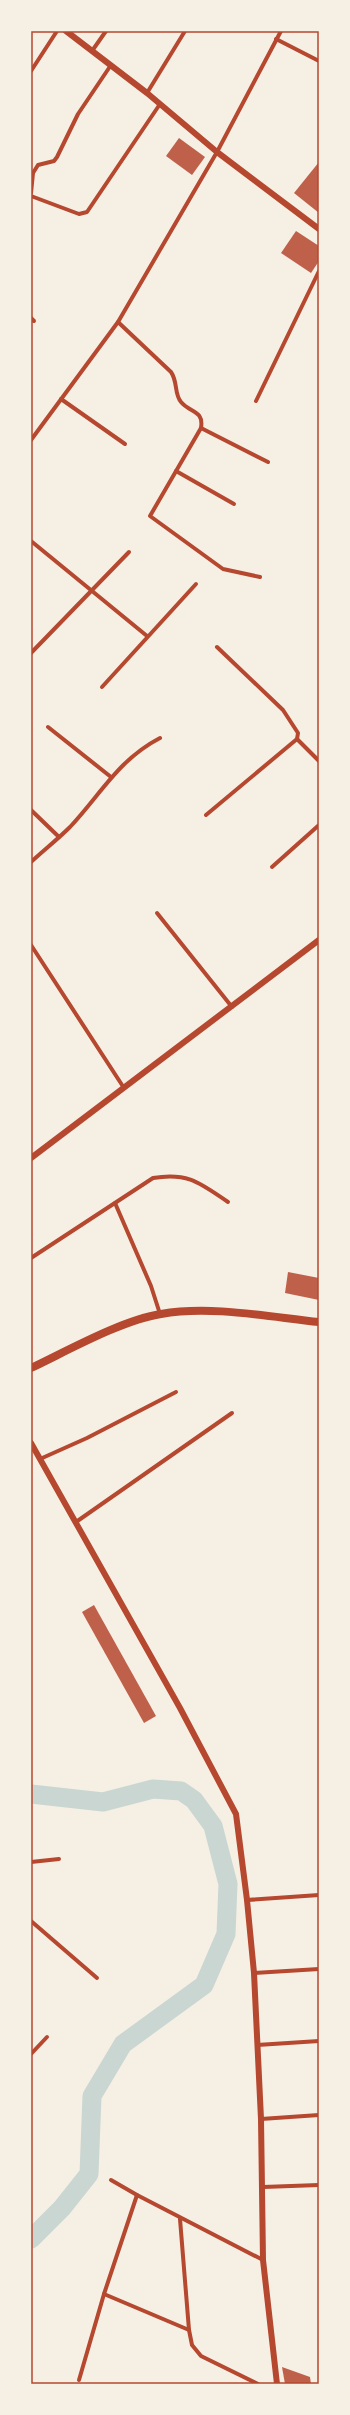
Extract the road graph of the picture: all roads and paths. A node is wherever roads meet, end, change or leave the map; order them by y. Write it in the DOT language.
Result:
graph roads {
  1 [pos="57,31"];
  2 [pos="66,31"];
  3 [pos="106,31"];
  4 [pos="185,31"];
  5 [pos="280,31"];
  6 [pos="276,39"];
  7 [pos="92,50"];
  8 [pos="319,61"];
  9 [pos="111,66"];
  10 [pos="31,72"];
  11 [pos="147,93"];
  12 [pos="160,104"];
  13 [pos="217,152"];
  14 [pos="31,193"];
  15 [pos="31,196"];
  16 [pos="319,229"];
  17 [pos="319,271"];
  18 [pos="118,322"];
  19 [pos="61,399"];
  20 [pos="256,400"];
  21 [pos="201,428"];
  22 [pos="31,440"];
  23 [pos="126,444"];
  24 [pos="268,462"];
  25 [pos="176,472"];
  26 [pos="234,504"];
  27 [pos="31,541"];
  28 [pos="129,552"];
  29 [pos="260,577"];
  30 [pos="196,584"];
  31 [pos="92,590"];
  32 [pos="147,636"];
  33 [pos="217,647"];
  34 [pos="31,653"];
  35 [pos="102,687"];
  36 [pos="48,727"];
  37 [pos="160,738"];
  38 [pos="297,739"];
  39 [pos="319,761"];
  40 [pos="111,777"];
  41 [pos="31,810"];
  42 [pos="206,815"];
  43 [pos="319,826"];
  44 [pos="59,837"];
  45 [pos="31,862"];
  46 [pos="272,867"];
  47 [pos="158,913"];
  48 [pos="319,940"];
  49 [pos="31,945"];
  50 [pos="232,1007"];
  51 [pos="124,1088"];
  52 [pos="31,1150"];
  53 [pos="33,1157"];
  54 [pos="228,1202"];
  55 [pos="115,1203"];
  56 [pos="31,1258"];
  57 [pos="160,1314"];
  58 [pos="319,1322"];
  59 [pos="31,1368"];
  60 [pos="176,1392"];
  61 [pos="232,1413"];
  62 [pos="31,1443"];
  63 [pos="40,1459"];
  64 [pos="76,1522"];
  65 [pos="59,1859"];
  66 [pos="31,1862"];
  67 [pos="319,1896"];
  68 [pos="247,1900"];
  69 [pos="31,1921"];
  70 [pos="319,1969"];
  71 [pos="254,1973"];
  72 [pos="97,1978"];
  73 [pos="47,2038"];
  74 [pos="319,2041"];
  75 [pos="257,2045"];
  76 [pos="31,2054"];
  77 [pos="319,2115"];
  78 [pos="261,2119"];
  79 [pos="111,2180"];
  80 [pos="319,2185"];
  81 [pos="263,2187"];
  82 [pos="137,2195"];
  83 [pos="180,2218"];
  84 [pos="263,2260"];
  85 [pos="104,2294"];
  86 [pos="189,2330"];
  87 [pos="80,2380"];
  88 [pos="258,2384"];
  89 [pos="277,2384"];
  1 -- 10 [label="street"];
  2 -- 7 [label="street"];
  3 -- 7 [label="street"];
  4 -- 11 [label="street"];
  5 -- 6 [label="street"];
  6 -- 8 [label="street"];
  6 -- 13 [label="street"];
  7 -- 9 [label="street"];
  9 -- 11 [label="street"];
  9 -- 14 [label="street"];
  11 -- 12 [label="street"];
  12 -- 13 [label="street"];
  12 -- 15 [label="street"];
  13 -- 16 [label="street"];
  13 -- 18 [label="street"];
  17 -- 20 [label="street"];
  18 -- 19 [label="street"];
  18 -- 21 [label="street"];
  19 -- 22 [label="street"];
  19 -- 23 [label="street"];
  21 -- 24 [label="street"];
  21 -- 25 [label="street"];
  25 -- 26 [label="street"];
  25 -- 29 [label="street"];
  27 -- 31 [label="street"];
  28 -- 31 [label="street"];
  30 -- 32 [label="street"];
  31 -- 32 [label="street"];
  31 -- 34 [label="street"];
  32 -- 35 [label="street"];
  33 -- 38 [label="street"];
  36 -- 40 [label="street"];
  37 -- 40 [label="street"];
  38 -- 39 [label="street"];
  38 -- 42 [label="street"];
  40 -- 44 [label="street"];
  41 -- 44 [label="street"];
  43 -- 46 [label="street"];
  44 -- 45 [label="street"];
  47 -- 50 [label="street"];
  48 -- 50 [label="street"];
  49 -- 51 [label="street"];
  50 -- 51 [label="street"];
  51 -- 53 [label="street"];
  52 -- 53 [label="street"];
  54 -- 55 [label="street"];
  55 -- 56 [label="street"];
  55 -- 57 [label="street"];
  57 -- 58 [label="highway"];
  57 -- 59 [label="highway"];
  60 -- 63 [label="street"];
  61 -- 64 [label="street"];
  62 -- 63 [label="street"];
  63 -- 64 [label="street"];
  64 -- 68 [label="street"];
  65 -- 66 [label="street"];
  67 -- 68 [label="street"];
  68 -- 71 [label="street"];
  69 -- 72 [label="street"];
  70 -- 71 [label="street"];
  71 -- 75 [label="street"];
  73 -- 76 [label="street"];
  74 -- 75 [label="street"];
  75 -- 78 [label="street"];
  77 -- 78 [label="street"];
  78 -- 81 [label="street"];
  79 -- 82 [label="street"];
  80 -- 81 [label="street"];
  81 -- 84 [label="street"];
  82 -- 83 [label="street"];
  82 -- 85 [label="street"];
  83 -- 84 [label="street"];
  83 -- 86 [label="street"];
  84 -- 89 [label="street"];
  85 -- 86 [label="street"];
  85 -- 87 [label="street"];
  86 -- 88 [label="street"];
}
